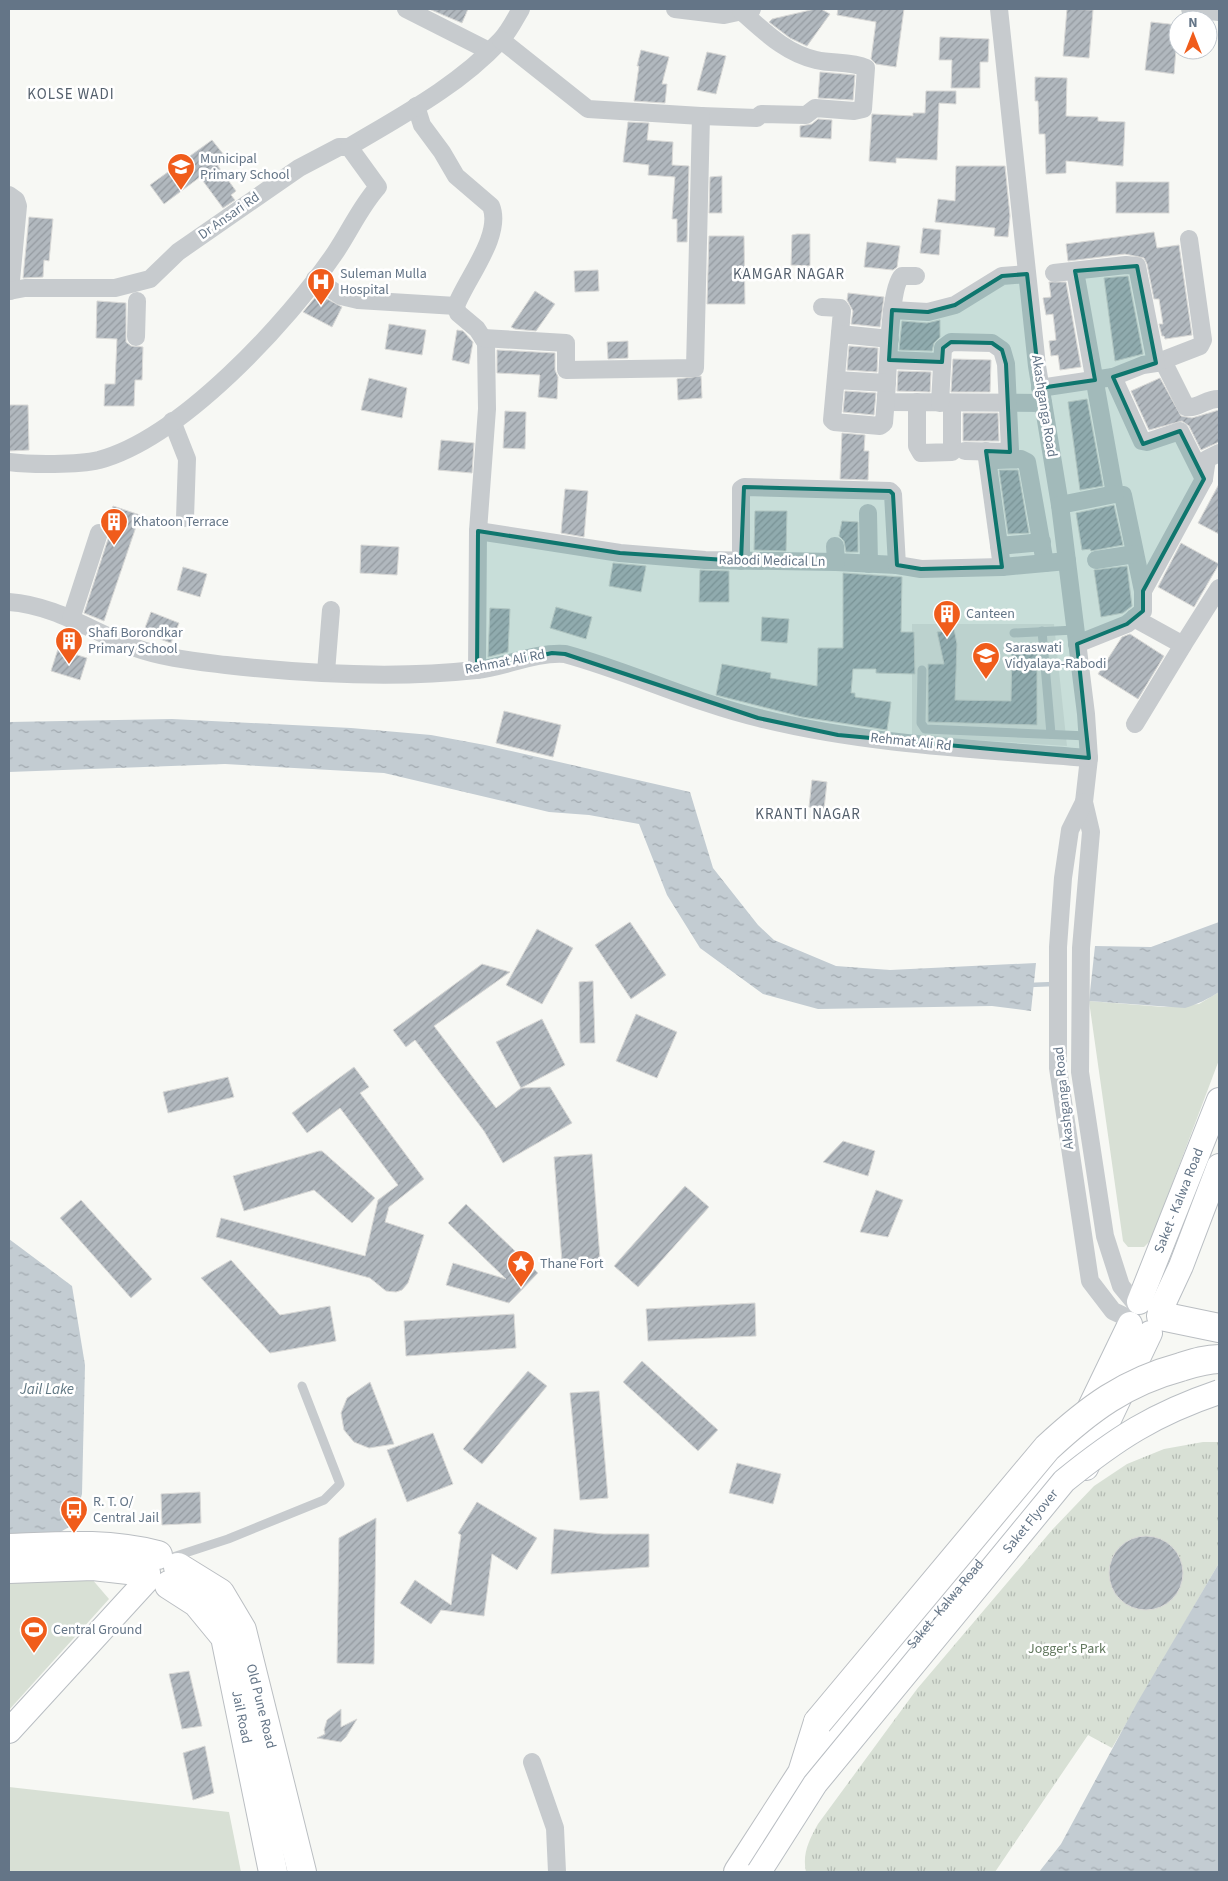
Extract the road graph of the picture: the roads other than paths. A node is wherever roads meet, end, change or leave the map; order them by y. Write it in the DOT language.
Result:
graph roads {
  1 [pos="406,9"];
  2 [pos="521,9"];
  3 [pos="675,9"];
  4 [pos="999,9"];
  5 [pos="1190,9"];
  6 [pos="747,10"];
  7 [pos="1219,12"];
  8 [pos="495,45"];
  9 [pos="416,106"];
  10 [pos="701,116"];
  11 [pos="349,147"];
  12 [pos="9,195"];
  13 [pos="1189,239"];
  14 [pos="1075,271"];
  15 [pos="1054,273"];
  16 [pos="1027,274"];
  17 [pos="916,276"];
  18 [pos="315,278"];
  19 [pos="9,291"];
  20 [pos="137,301"];
  21 [pos="456,306"];
  22 [pos="822,307"];
  23 [pos="892,310"];
  24 [pos="840,334"];
  25 [pos="136,338"];
  26 [pos="483,338"];
  27 [pos="890,339"];
  28 [pos="889,360"];
  29 [pos="942,362"];
  30 [pos="1160,362"];
  31 [pos="1113,376"];
  32 [pos="836,380"];
  33 [pos="1095,380"];
  34 [pos="887,390"];
  35 [pos="1041,395"];
  36 [pos="1219,400"];
  37 [pos="918,402"];
  38 [pos="946,403"];
  39 [pos="1008,403"];
  40 [pos="172,421"];
  41 [pos="965,451"];
  42 [pos="1219,453"];
  43 [pos="987,456"];
  44 [pos="9,462"];
  45 [pos="1204,479"];
  46 [pos="1115,494"];
  47 [pos="1060,505"];
  48 [pos="868,513"];
  49 [pos="185,518"];
  50 [pos="478,531"];
  51 [pos="99,533"];
  52 [pos="1042,542"];
  53 [pos="999,546"];
  54 [pos="1136,554"];
  55 [pos="1096,560"];
  56 [pos="741,561"];
  57 [pos="1067,561"];
  58 [pos="1046,563"];
  59 [pos="869,564"];
  60 [pos="897,565"];
  61 [pos="1002,567"];
  62 [pos="1219,588"];
  63 [pos="1143,592"];
  64 [pos="9,602"];
  65 [pos="330,610"];
  66 [pos="1134,618"];
  67 [pos="71,619"];
  68 [pos="1042,630"];
  69 [pos="1014,633"];
  70 [pos="1076,637"];
  71 [pos="1183,645"];
  72 [pos="477,670"];
  73 [pos="922,670"];
  74 [pos="326,672"];
  75 [pos="1135,724"];
  76 [pos="1051,734"];
  77 [pos="1088,736"];
  78 [pos="1089,758"];
  79 [pos="1084,802"];
  80 [pos="1219,1100"];
  81 [pos="1219,1166"];
  82 [pos="1143,1315"];
  83 [pos="1219,1328"];
  84 [pos="1219,1359"];
  85 [pos="302,1386"];
  86 [pos="1219,1392"];
  87 [pos="9,1548"];
  88 [pos="9,1569"];
  89 [pos="162,1569"];
  90 [pos="9,1731"];
  91 [pos="532,1762"];
  92 [pos="802,1773"];
  93 [pos="746,1871"];
  94 [pos="273,1872"];
  95 [pos="302,1872"];
  96 [pos="557,1872"];
  97 [pos="773,1872"];
  1 -- 8 [label="street"];
  2 -- 8 [label="street, Dr Ansari Rd"];
  3 -- 6 [label="street"];
  4 -- 16 [label="street, Akashganga Road"];
  5 -- 7 [label="street"];
  6 -- 10 [label="street"];
  8 -- 9 [label="street, Dr Ansari Rd"];
  8 -- 10 [label="street"];
  9 -- 11 [label="street, Dr Ansari Rd"];
  9 -- 21 [label="street"];
  10 -- 26 [label="street"];
  11 -- 18 [label="street"];
  11 -- 19 [label="street, Dr Ansari Rd"];
  12 -- 19 [label="street"];
  13 -- 30 [label="street"];
  14 -- 15 [label="street"];
  14 -- 30 [label="street"];
  14 -- 33 [label="street"];
  16 -- 23 [label="street"];
  16 -- 35 [label="street, Akashganga Road"];
  17 -- 23 [label="street"];
  18 -- 21 [label="street"];
  18 -- 40 [label="street"];
  20 -- 25 [label="street"];
  21 -- 26 [label="street"];
  22 -- 24 [label="street"];
  23 -- 27 [label="street"];
  24 -- 27 [label="street"];
  24 -- 32 [label="street"];
  26 -- 50 [label="street"];
  27 -- 28 [label="street"];
  28 -- 29 [label="street"];
  28 -- 34 [label="street"];
  29 -- 38 [label="street"];
  29 -- 39 [label="street"];
  30 -- 31 [label="street"];
  30 -- 36 [label="street"];
  31 -- 33 [label="street"];
  31 -- 45 [label="street"];
  32 -- 34 [label="street"];
  32 -- 34 [label="street"];
  33 -- 35 [label="street"];
  33 -- 46 [label="street"];
  34 -- 37 [label="street"];
  35 -- 39 [label="street"];
  35 -- 47 [label="street, Akashganga Road"];
  37 -- 38 [label="street"];
  37 -- 38 [label="street"];
  38 -- 39 [label="street"];
  39 -- 43 [label="street"];
  40 -- 44 [label="street"];
  40 -- 49 [label="street"];
  41 -- 43 [label="street"];
  42 -- 45 [label="street"];
  43 -- 52 [label="street"];
  43 -- 53 [label="street"];
  45 -- 63 [label="street"];
  46 -- 47 [label="street"];
  46 -- 54 [label="street"];
  47 -- 57 [label="street, Akashganga Road"];
  48 -- 59 [label="street"];
  50 -- 56 [label="street, Rabodi Medical Ln"];
  50 -- 72 [label="street"];
  51 -- 67 [label="street"];
  52 -- 53 [label="street"];
  52 -- 58 [label="street"];
  53 -- 61 [label="street"];
  54 -- 55 [label="street"];
  54 -- 63 [label="street"];
  56 -- 59 [label="street, Rabodi Medical Ln"];
  56 -- 60 [label="street"];
  57 -- 58 [label="street, Rabodi Medical Ln"];
  57 -- 70 [label="street, Akashganga Road"];
  58 -- 61 [label="street, Rabodi Medical Ln"];
  59 -- 60 [label="street, Rabodi Medical Ln"];
  60 -- 61 [label="street, Rabodi Medical Ln"];
  62 -- 71 [label="street"];
  63 -- 66 [label="street"];
  64 -- 67 [label="street, Rehmat Ali Rd"];
  65 -- 74 [label="street"];
  66 -- 70 [label="street"];
  66 -- 71 [label="street"];
  67 -- 74 [label="street, Rehmat Ali Rd"];
  68 -- 69 [label="lane"];
  68 -- 70 [label="lane"];
  68 -- 76 [label="lane"];
  70 -- 77 [label="street, Akashganga Road"];
  71 -- 75 [label="street"];
  72 -- 74 [label="street, Rehmat Ali Rd"];
  72 -- 78 [label="street, Rehmat Ali Rd"];
  73 -- 76 [label="lane"];
  76 -- 77 [label="lane"];
  77 -- 78 [label="street, Akashganga Road"];
  78 -- 79 [label="street, Akashganga Road"];
  79 -- 82 [label="street, Akashganga Road"];
  79 -- 82 [label="street, Akashganga Road"];
  80 -- 82 [label="main road, Saket - Kalwa Road"];
  81 -- 82 [label="main road, Saket - Kalwa Road"];
  82 -- 83 [label="main road"];
  82 -- 92 [label="main road, Saket - Kalwa Road"];
  82 -- 97 [label="main road, Saket - Kalwa Road"];
  84 -- 92 [label="main road, bridge"];
  85 -- 89 [label="lane"];
  86 -- 93 [label="main road, Saket Flyover, bridge"];
  87 -- 89 [label="main road, Old Pune Road"];
  88 -- 89 [label="main road, Jail Road"];
  89 -- 90 [label="main road"];
  89 -- 94 [label="main road, Jail Road"];
  89 -- 95 [label="main road, Old Pune Road"];
  91 -- 96 [label="street"];
  92 -- 93 [label="main road, Saket - Kalwa Road"];
}
